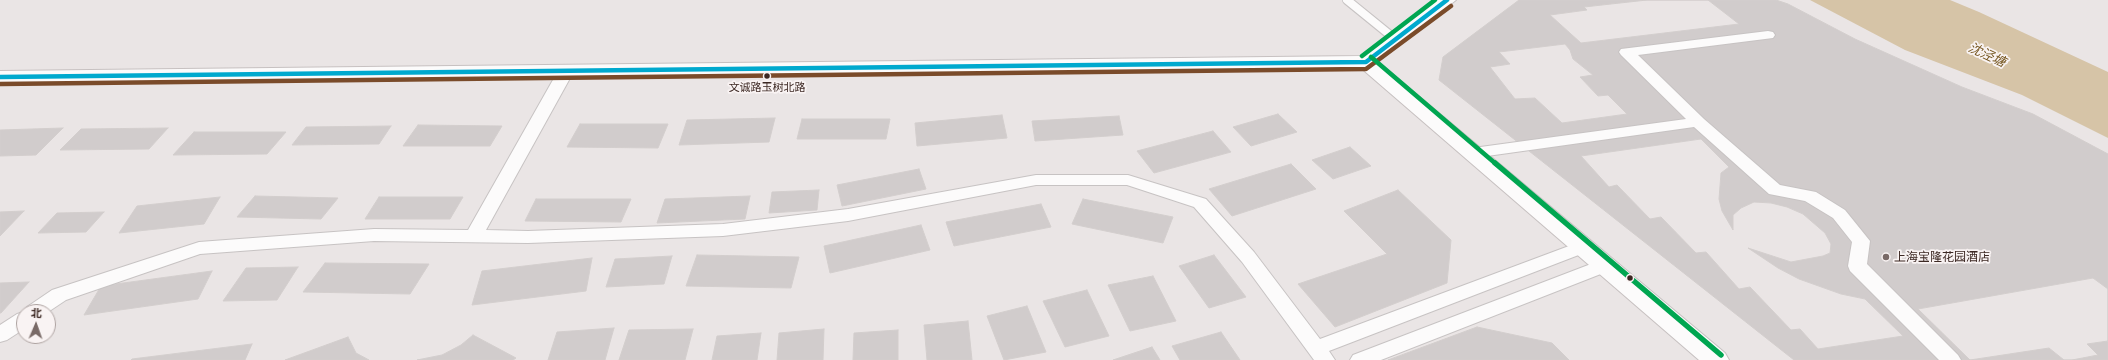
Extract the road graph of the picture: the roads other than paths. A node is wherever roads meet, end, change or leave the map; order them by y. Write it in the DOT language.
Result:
graph roads {
  1 [pos="1347,0"];
  2 [pos="1447,0"];
  3 [pos="1768,35"];
  4 [pos="1395,39"];
  5 [pos="1366,62"];
  6 [pos="566,71"];
  7 [pos="0,77"];
  8 [pos="1698,122"];
  9 [pos="1473,154"];
  10 [pos="474,236"];
  11 [pos="1583,247"];
  12 [pos="1604,265"];
  13 [pos="46,304"];
  14 [pos="16,324"];
  15 [pos="0,335"];
  16 [pos="1320,354"];
  17 [pos="1360,360"];
  18 [pos="1716,360"];
  19 [pos="1951,360"];
  1 -- 4 [label="lane"];
  2 -- 4 [label="street"];
  3 -- 8 [label="street"];
  4 -- 5 [label="street"];
  5 -- 6 [label="street"];
  5 -- 9 [label="street"];
  6 -- 7 [label="street"];
  6 -- 10 [label="street"];
  8 -- 9 [label="street"];
  8 -- 19 [label="street"];
  9 -- 11 [label="street"];
  10 -- 13 [label="street"];
  10 -- 16 [label="street"];
  11 -- 12 [label="street"];
  11 -- 16 [label="street"];
  12 -- 17 [label="street"];
  12 -- 18 [label="street"];
  14 -- 15 [label="street"];
}
